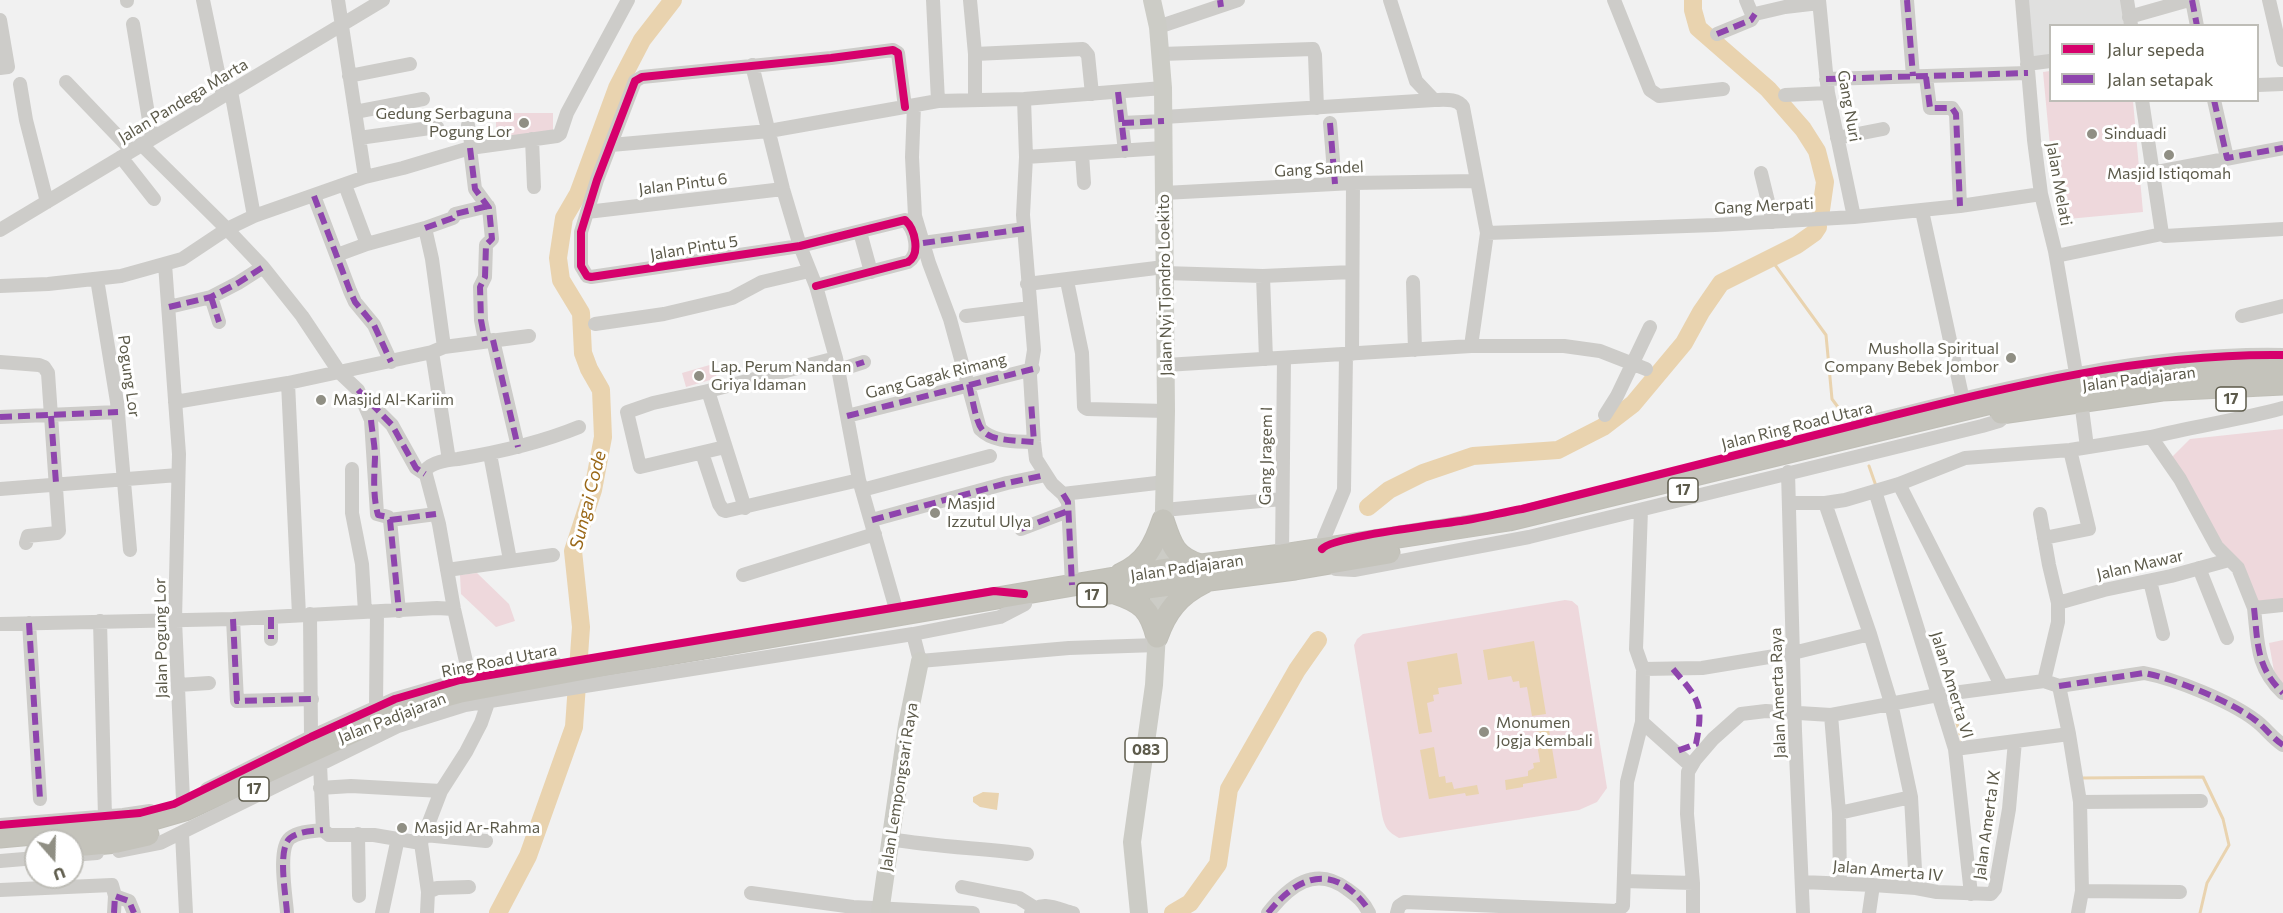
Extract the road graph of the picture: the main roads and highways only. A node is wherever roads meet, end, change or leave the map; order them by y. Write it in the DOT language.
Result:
graph roads {
  1 [pos="1152,0"];
  2 [pos="2283,369"];
  3 [pos="2283,384"];
  4 [pos="2182,389"];
  5 [pos="2283,398"];
  6 [pos="1164,515"];
  7 [pos="1323,553"];
  8 [pos="1206,572"];
  9 [pos="1160,578"];
  10 [pos="1113,585"];
  11 [pos="1024,599"];
  12 [pos="1157,641"];
  13 [pos="920,661"];
  14 [pos="567,676"];
  15 [pos="0,837"];
  16 [pos="84,845"];
  17 [pos="24,849"];
  18 [pos="0,851"];
  19 [pos="880,911"];
  20 [pos="1139,913"];
  1 -- 6 [label="main road, Jalan Nyi Tjondro Loekito"];
  2 -- 7 [label="highway, Jalan Padjajaran / 17"];
  3 -- 4 [label="highway, Jalan Padjajaran / 17"];
  4 -- 5 [label="highway, 17"];
  4 -- 7 [label="highway, Jalan Padjajaran / 17"];
  6 -- 8 [label="highway"];
  6 -- 9 [label="main road, Jalan Nyi Tjondro Loekito"];
  6 -- 10 [label="highway"];
  7 -- 8 [label="highway, Jalan Padjajaran / 17"];
  7 -- 8 [label="highway, Jalan Padjajaran / 17"];
  8 -- 9 [label="highway, Jalan Padjajaran / 17"];
  8 -- 12 [label="highway"];
  9 -- 10 [label="highway, Jalan Padjajaran / 17"];
  9 -- 12 [label="main road, 083"];
  10 -- 11 [label="highway, Jalan Padjajaran / 17"];
  10 -- 11 [label="highway, Jalan Padjajaran / 17"];
  10 -- 12 [label="highway"];
  11 -- 14 [label="highway, Jalan Padjajaran / 17"];
  12 -- 20 [label="main road, 083"];
  13 -- 19 [label="main road, Jalan Lempongsari Raya"];
  14 -- 15 [label="highway, Jalan Padjajaran / 17"];
  14 -- 16 [label="highway, Jalan Padjajaran / 17"];
  17 -- 18 [label="highway"];
}
